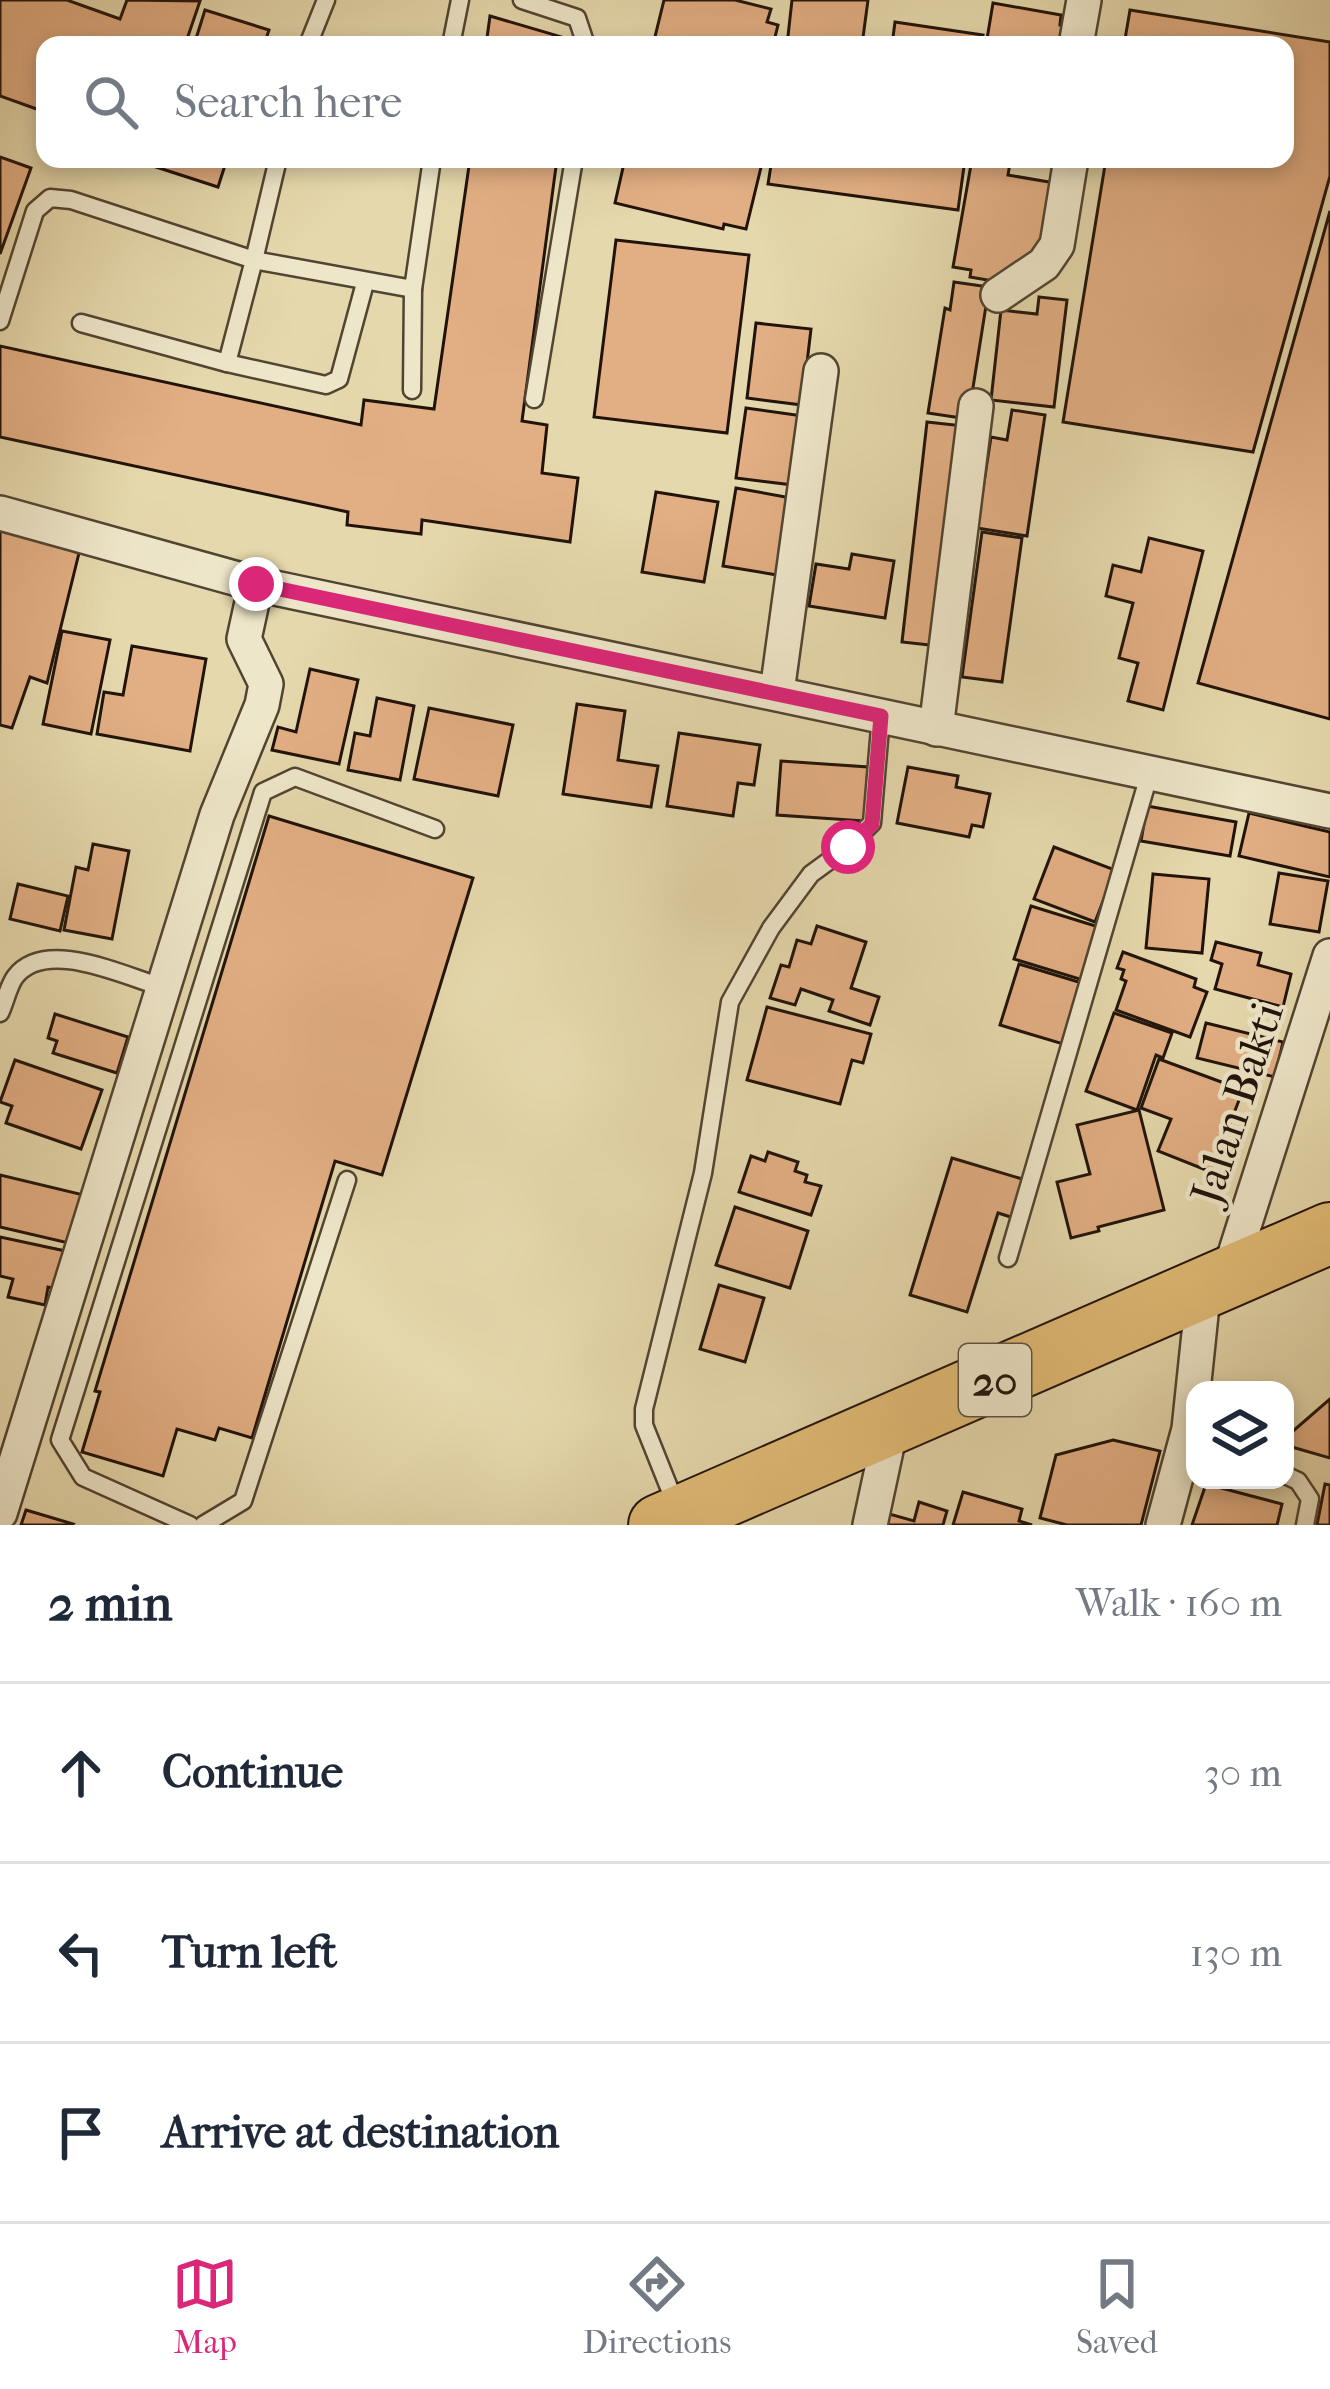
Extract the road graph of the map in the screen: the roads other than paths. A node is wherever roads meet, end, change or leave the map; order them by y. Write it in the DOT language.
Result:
graph roads {
  1 [pos="326,0"];
  2 [pos="460,0"];
  3 [pos="523,0"];
  4 [pos="1084,0"];
  5 [pos="312,36"];
  6 [pos="453,36"];
  7 [pos="583,36"];
  8 [pos="1078,36"];
  9 [pos="276,168"];
  10 [pos="431,168"];
  11 [pos="572,168"];
  12 [pos="1070,168"];
  13 [pos="254,260"];
  14 [pos="365,284"];
  15 [pos="413,289"];
  16 [pos="998,295"];
  17 [pos="0,321"];
  18 [pos="81,323"];
  19 [pos="227,363"];
  20 [pos="820,370"];
  21 [pos="412,390"];
  22 [pos="534,399"];
  23 [pos="976,406"];
  24 [pos="0,513"];
  25 [pos="256,584"];
  26 [pos="777,692"];
  27 [pos="881,716"];
  28 [pos="936,729"];
  29 [pos="1150,772"];
  30 [pos="1330,811"];
  31 [pos="435,829"];
  32 [pos="1330,956"];
  33 [pos="162,987"];
  34 [pos="0,1013"];
  35 [pos="347,1180"];
  36 [pos="1330,1233"];
  37 [pos="1008,1258"];
  38 [pos="1216,1281"];
  39 [pos="1200,1381"];
  40 [pos="891,1427"];
  41 [pos="1186,1450"];
  42 [pos="1294,1479"];
  43 [pos="0,1513"];
  44 [pos="689,1518"];
  45 [pos="190,1525"];
  46 [pos="203,1525"];
  47 [pos="870,1525"];
  48 [pos="1163,1525"];
  49 [pos="1305,1525"];
  1 -- 5 [label="lane"];
  2 -- 6 [label="lane"];
  3 -- 7 [label="lane"];
  4 -- 8 [label="street"];
  9 -- 13 [label="lane"];
  10 -- 15 [label="lane"];
  11 -- 22 [label="lane"];
  12 -- 16 [label="street"];
  13 -- 14 [label="lane"];
  13 -- 17 [label="lane"];
  13 -- 19 [label="lane"];
  14 -- 15 [label="lane"];
  14 -- 19 [label="lane"];
  15 -- 21 [label="lane"];
  18 -- 19 [label="lane"];
  20 -- 26 [label="street"];
  23 -- 28 [label="street"];
  24 -- 25 [label="street"];
  25 -- 26 [label="street"];
  25 -- 33 [label="street"];
  26 -- 27 [label="street"];
  27 -- 28 [label="street"];
  27 -- 44 [label="lane"];
  28 -- 29 [label="street"];
  29 -- 30 [label="street"];
  29 -- 37 [label="lane"];
  31 -- 45 [label="lane"];
  32 -- 38 [label="street, Jalan Bakti"];
  33 -- 34 [label="lane"];
  33 -- 43 [label="street"];
  35 -- 46 [label="lane"];
  36 -- 38 [label="highway, 20"];
  38 -- 39 [label="street, Jalan Bakti"];
  38 -- 40 [label="highway, 20"];
  40 -- 44 [label="highway, 20"];
  40 -- 47 [label="street"];
  41 -- 48 [label="street, Jalan Bakti"];
  42 -- 49 [label="lane"];
}
